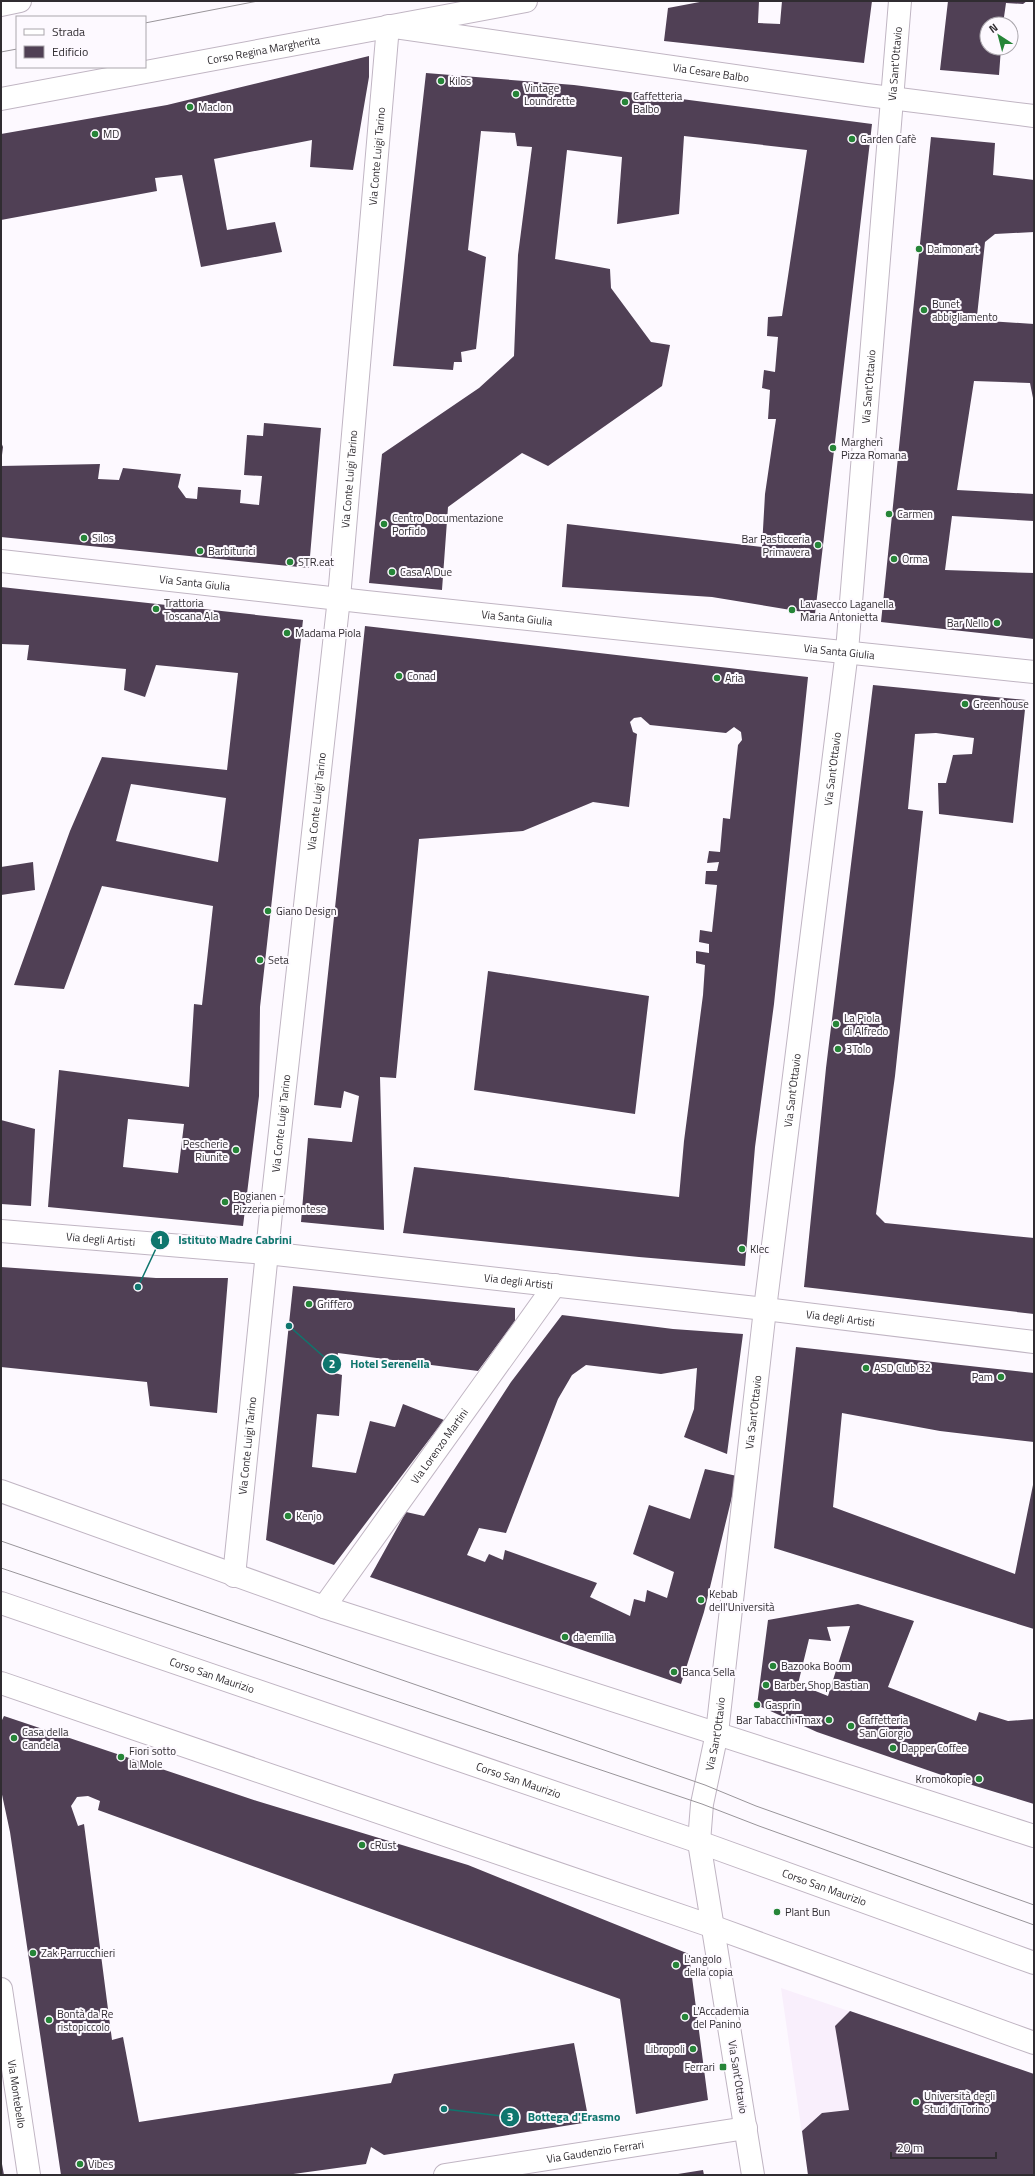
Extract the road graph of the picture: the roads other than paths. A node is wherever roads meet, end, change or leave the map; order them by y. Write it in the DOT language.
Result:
graph roads {
  1 [pos="20,1"];
  2 [pos="526,1"];
  3 [pos="900,1"];
  4 [pos="1,5"];
  5 [pos="388,26"];
  6 [pos="892,98"];
  7 [pos="1,99"];
  8 [pos="1034,116"];
  9 [pos="1,561"];
  10 [pos="338,598"];
  11 [pos="847,651"];
  12 [pos="1034,672"];
  13 [pos="1,1230"];
  14 [pos="267,1253"];
  15 [pos="555,1285"];
  16 [pos="765,1308"];
  17 [pos="1034,1342"];
  18 [pos="1,1491"];
  19 [pos="234,1576"];
  20 [pos="1,1603"];
  21 [pos="324,1607"];
  22 [pos="1,1683"];
  23 [pos="717,1733"];
  24 [pos="1034,1836"];
  25 [pos="699,1842"];
  26 [pos="714,1927"];
  27 [pos="1034,1963"];
  28 [pos="1,1989"];
  29 [pos="1034,2043"];
  30 [pos="746,2128"];
  31 [pos="29,2175"];
  32 [pos="445,2175"];
  33 [pos="753,2175"];
  1 -- 4 [label="street"];
  2 -- 5 [label="street, Corso Regina Margherita"];
  3 -- 6 [label="street, Via Sant'Ottavio"];
  5 -- 6 [label="street, Via Cesare Balbo"];
  5 -- 7 [label="street, Corso Regina Margherita"];
  5 -- 10 [label="street, Via Conte Luigi Tarino"];
  6 -- 8 [label="street, Via Cesare Balbo"];
  6 -- 11 [label="street, Via Sant'Ottavio"];
  9 -- 10 [label="street, Via Santa Giulia"];
  10 -- 11 [label="street, Via Santa Giulia"];
  10 -- 14 [label="street, Via Conte Luigi Tarino"];
  11 -- 12 [label="street, Via Santa Giulia"];
  11 -- 16 [label="street, Via Sant'Ottavio"];
  13 -- 14 [label="street, Via degli Artisti"];
  14 -- 15 [label="street, Via degli Artisti"];
  14 -- 19 [label="street, Via Conte Luigi Tarino"];
  15 -- 16 [label="street, Via degli Artisti"];
  15 -- 21 [label="street, Via Lorenzo Martini"];
  16 -- 17 [label="street, Via degli Artisti"];
  16 -- 23 [label="street, Via Sant'Ottavio"];
  18 -- 19 [label="street"];
  19 -- 21 [label="street"];
  20 -- 25 [label="street, Corso San Maurizio"];
  21 -- 23 [label="street"];
  22 -- 26 [label="street"];
  23 -- 24 [label="street"];
  23 -- 25 [label="street, Via Sant'Ottavio"];
  25 -- 26 [label="street, Via Sant'Ottavio"];
  25 -- 27 [label="street, Corso San Maurizio"];
  26 -- 29 [label="street"];
  26 -- 30 [label="street, Via Sant'Ottavio"];
  28 -- 31 [label="street, Via Montebello"];
  30 -- 32 [label="street, Via Gaudenzio Ferrari"];
  30 -- 33 [label="street, Via Sant'Ottavio"];
}
